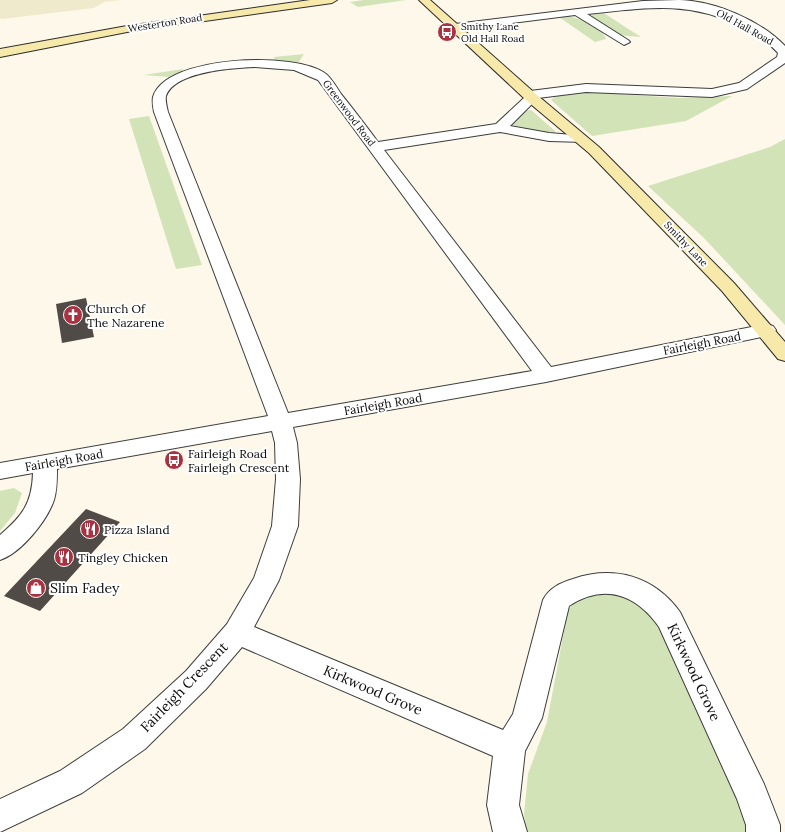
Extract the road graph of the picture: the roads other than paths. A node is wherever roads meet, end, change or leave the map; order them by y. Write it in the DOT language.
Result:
graph roads {
  1 [pos="332,0"];
  2 [pos="424,0"];
  3 [pos="578,12"];
  4 [pos="455,27"];
  5 [pos="603,45"];
  6 [pos="0,53"];
  7 [pos="531,96"];
  8 [pos="500,128"];
  9 [pos="580,139"];
  10 [pos="375,147"];
  11 [pos="766,330"];
  12 [pos="785,355"];
  13 [pos="546,375"];
  14 [pos="281,422"];
  15 [pos="45,464"];
  16 [pos="0,471"];
  17 [pos="0,550"];
  18 [pos="237,632"];
  19 [pos="510,748"];
  20 [pos="0,816"];
  21 [pos="510,832"];
  22 [pos="763,832"];
  1 -- 6 [label="street, Westerton Road"];
  2 -- 4 [label="street, Smithy Lane"];
  3 -- 4 [label="street, Old Hall Road"];
  3 -- 5 [label="street"];
  3 -- 7 [label="street, Old Hall Road"];
  4 -- 7 [label="street, Smithy Lane"];
  7 -- 8 [label="street"];
  7 -- 9 [label="street, Smithy Lane"];
  8 -- 9 [label="street"];
  8 -- 10 [label="street"];
  9 -- 11 [label="street, Smithy Lane"];
  10 -- 13 [label="street, Greenwood Road"];
  10 -- 14 [label="street, Greenwood Road"];
  11 -- 12 [label="street, Smithy Lane"];
  11 -- 13 [label="street, Fairleigh Road"];
  13 -- 14 [label="street, Fairleigh Road"];
  14 -- 15 [label="street, Fairleigh Road"];
  14 -- 18 [label="street, Fairleigh Crescent"];
  15 -- 16 [label="street, Fairleigh Road"];
  15 -- 17 [label="street"];
  18 -- 19 [label="street, Kirkwood Grove"];
  18 -- 20 [label="street, Fairleigh Crescent"];
  19 -- 21 [label="street, Kirkwood Grove"];
  19 -- 22 [label="street, Kirkwood Grove"];
}
